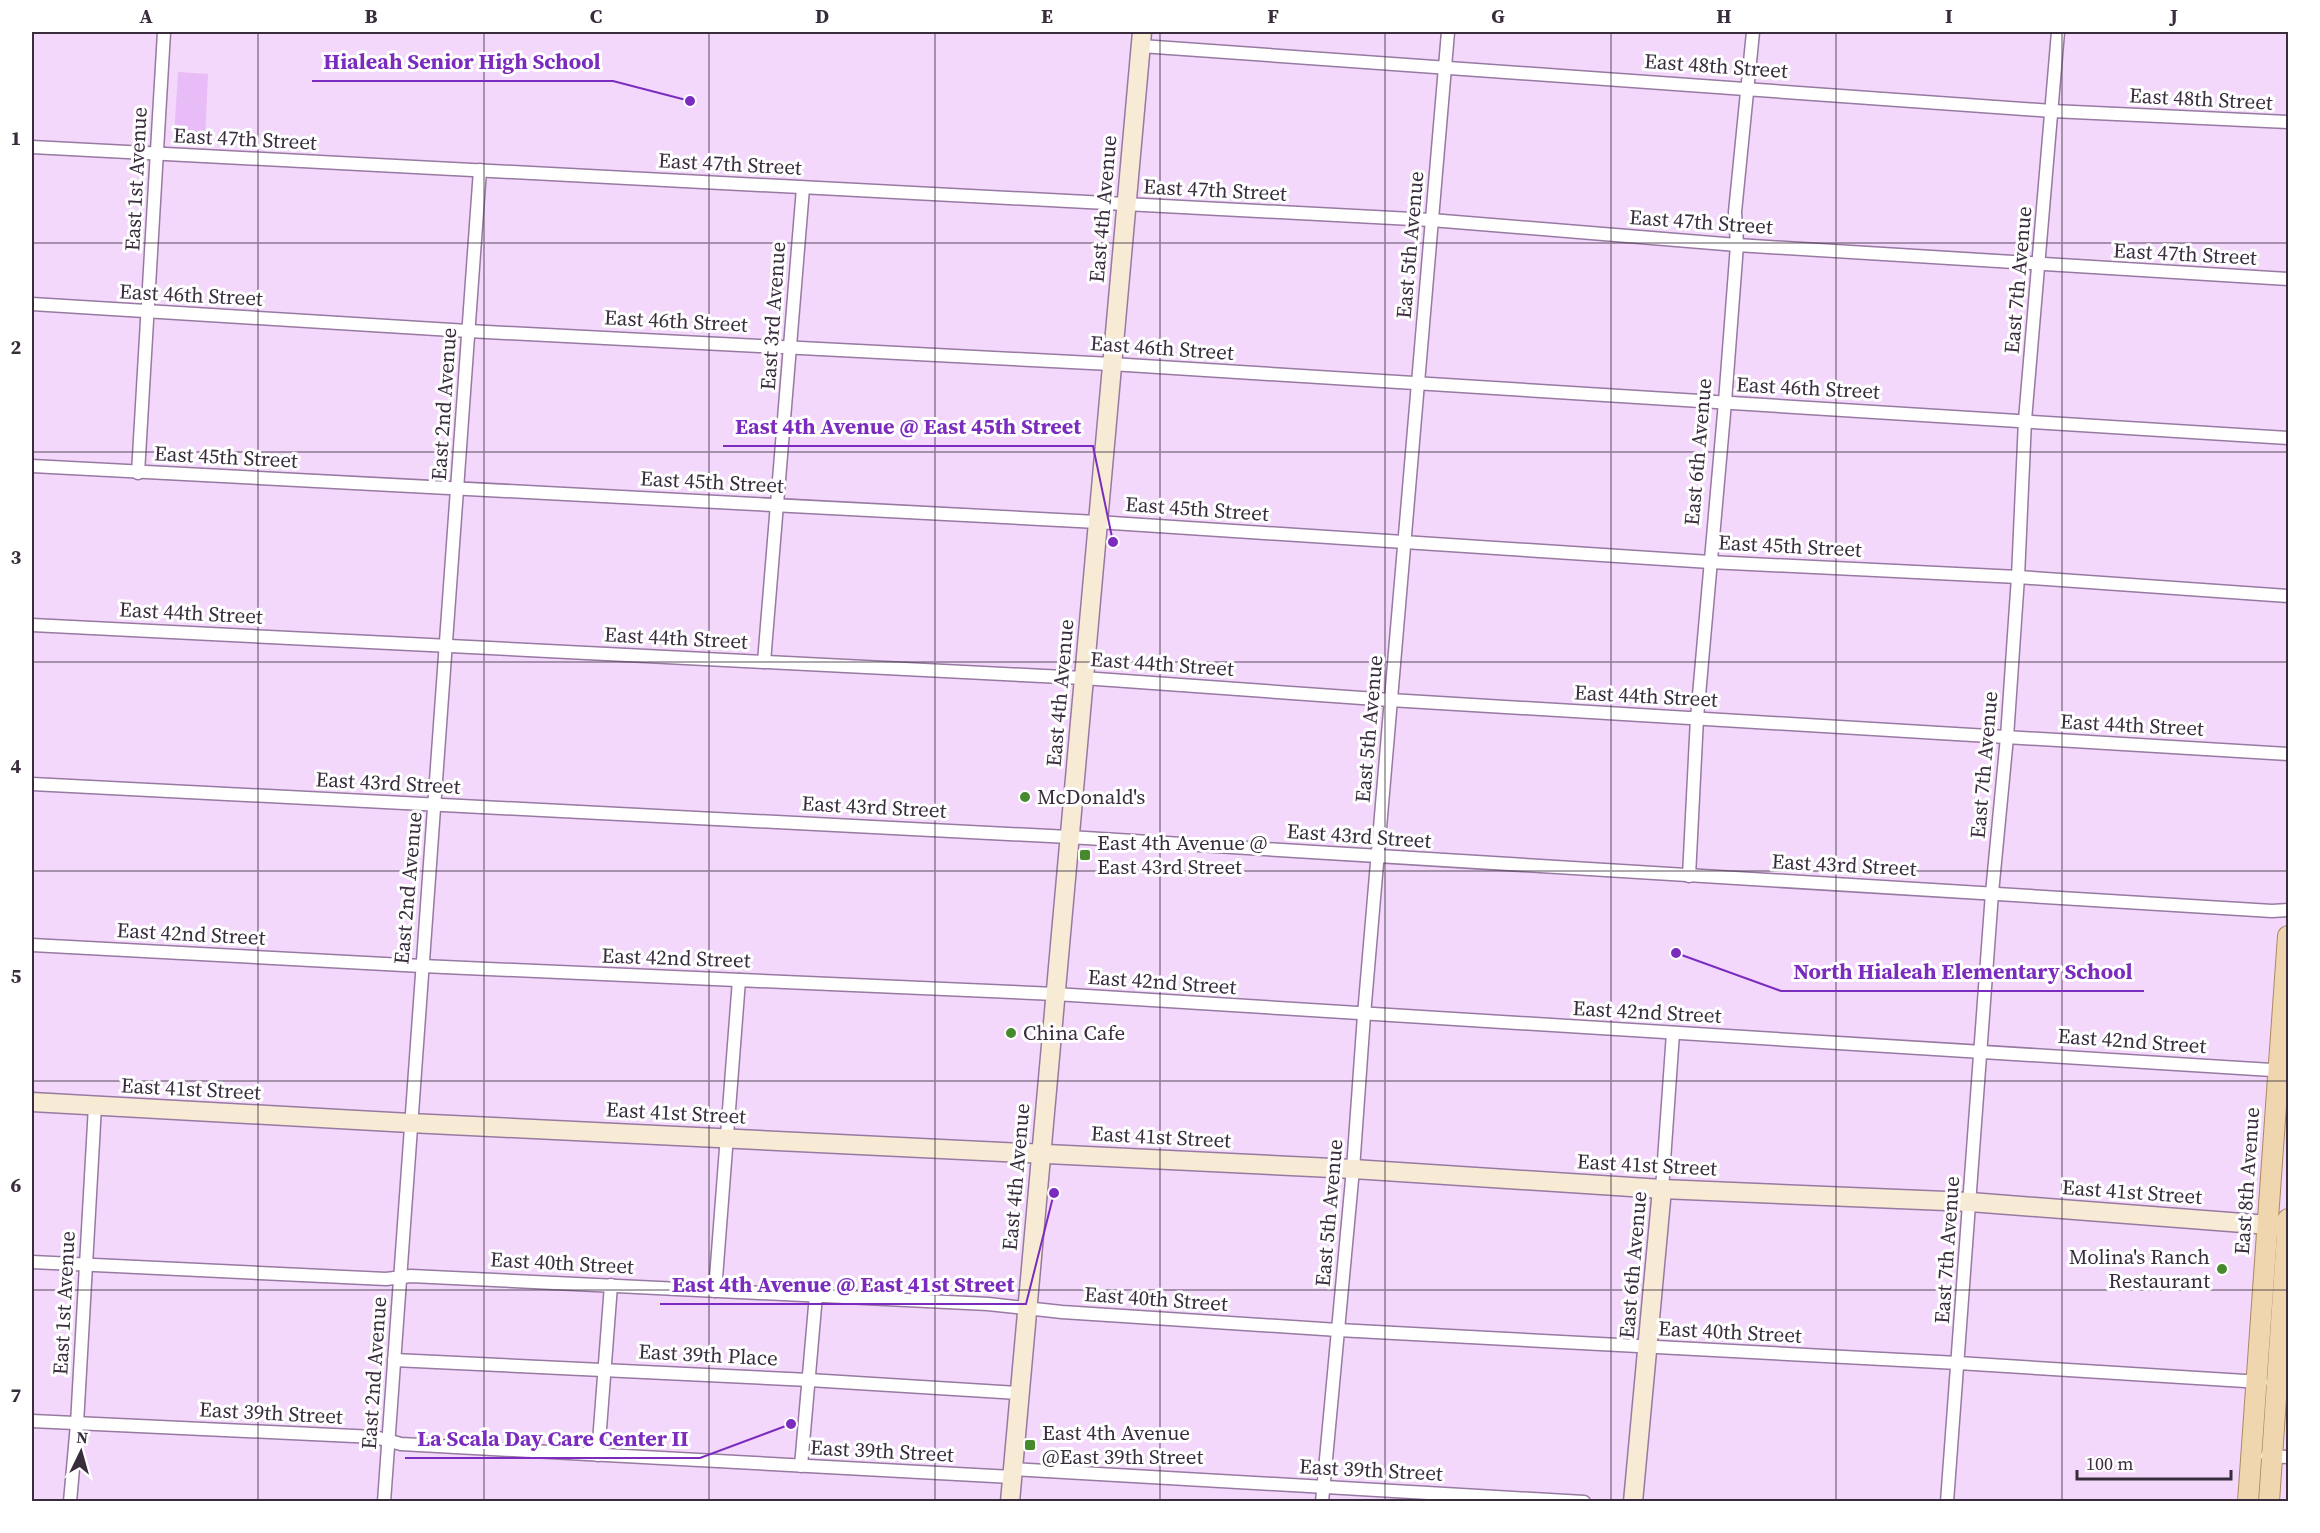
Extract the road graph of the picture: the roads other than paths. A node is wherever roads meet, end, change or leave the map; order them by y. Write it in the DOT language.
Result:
graph roads {
  1 [pos="164,32"];
  2 [pos="1448,32"];
  3 [pos="1754,32"];
  4 [pos="2058,32"];
  5 [pos="1142,39"];
  6 [pos="1446,66"];
  7 [pos="1748,88"];
  8 [pos="2052,111"];
  9 [pos="2289,123"];
  10 [pos="32,147"];
  11 [pos="156,154"];
  12 [pos="480,170"];
  13 [pos="803,188"];
  14 [pos="1126,205"];
  15 [pos="1431,220"];
  16 [pos="1737,245"];
  17 [pos="2040,265"];
  18 [pos="2289,279"];
  19 [pos="32,304"];
  20 [pos="149,312"];
  21 [pos="468,331"];
  22 [pos="791,346"];
  23 [pos="1112,364"];
  24 [pos="1417,384"];
  25 [pos="1725,402"];
  26 [pos="2025,420"];
  27 [pos="2289,438"];
  28 [pos="32,466"];
  29 [pos="138,473"];
  30 [pos="458,487"];
  31 [pos="778,506"];
  32 [pos="1097,522"];
  33 [pos="1405,542"];
  34 [pos="1710,562"];
  35 [pos="2018,577"];
  36 [pos="2289,596"];
  37 [pos="32,625"];
  38 [pos="445,646"];
  39 [pos="764,662"];
  40 [pos="1083,678"];
  41 [pos="1390,700"];
  42 [pos="1697,718"];
  43 [pos="2007,737"];
  44 [pos="2289,754"];
  45 [pos="32,784"];
  46 [pos="435,805"];
  47 [pos="1069,837"];
  48 [pos="1378,857"];
  49 [pos="1689,876"];
  50 [pos="1992,893"];
  51 [pos="2289,910"];
  52 [pos="2289,936"];
  53 [pos="32,945"];
  54 [pos="422,966"];
  55 [pos="739,980"];
  56 [pos="1055,994"];
  57 [pos="1364,1015"];
  58 [pos="1673,1032"];
  59 [pos="1982,1051"];
  60 [pos="2284,1071"];
  61 [pos="32,1102"];
  62 [pos="94,1106"];
  63 [pos="410,1123"];
  64 [pos="726,1138"];
  65 [pos="1040,1154"];
  66 [pos="1353,1168"];
  67 [pos="1662,1189"];
  68 [pos="1970,1202"];
  69 [pos="2289,1219"];
  70 [pos="2282,1226"];
  71 [pos="32,1262"];
  72 [pos="86,1266"];
  73 [pos="400,1278"];
  74 [pos="611,1285"];
  75 [pos="715,1291"];
  76 [pos="816,1295"];
  77 [pos="1026,1307"];
  78 [pos="1338,1330"];
  79 [pos="1648,1347"];
  80 [pos="394,1360"];
  81 [pos="1958,1363"];
  82 [pos="604,1370"];
  83 [pos="809,1380"];
  84 [pos="2256,1382"];
  85 [pos="2277,1384"];
  86 [pos="1019,1393"];
  87 [pos="32,1421"];
  88 [pos="76,1424"];
  89 [pos="388,1440"];
  90 [pos="598,1455"];
  91 [pos="2251,1455"];
  92 [pos="2280,1457"];
  93 [pos="801,1466"];
  94 [pos="1012,1473"];
  95 [pos="1323,1486"];
  96 [pos="70,1502"];
  97 [pos="384,1502"];
  98 [pos="1010,1502"];
  99 [pos="1322,1502"];
  100 [pos="1584,1502"];
  101 [pos="1633,1502"];
  102 [pos="1947,1502"];
  103 [pos="2248,1502"];
  104 [pos="2269,1502"];
  1 -- 11 [label="street, East 1st Avenue"];
  2 -- 6 [label="street, East 5th Avenue"];
  3 -- 7 [label="street, East 6th Avenue"];
  4 -- 8 [label="street, East 7th Avenue"];
  5 -- 6 [label="street, East 48th Street"];
  5 -- 14 [label="street, East 4th Avenue"];
  6 -- 7 [label="street, East 48th Street"];
  6 -- 15 [label="street, East 5th Avenue"];
  7 -- 8 [label="street, East 48th Street"];
  7 -- 16 [label="street, East 6th Avenue"];
  8 -- 9 [label="street, East 48th Street"];
  8 -- 17 [label="street, East 7th Avenue"];
  10 -- 11 [label="street, East 47th Street"];
  11 -- 12 [label="street, East 47th Street"];
  11 -- 20 [label="street, East 1st Avenue"];
  12 -- 13 [label="street, East 47th Street"];
  12 -- 21 [label="street, East 2nd Avenue"];
  13 -- 14 [label="street, East 47th Street"];
  13 -- 22 [label="street, East 3rd Avenue"];
  14 -- 15 [label="street, East 47th Street"];
  14 -- 23 [label="street, East 4th Avenue"];
  15 -- 16 [label="street, East 47th Street"];
  15 -- 24 [label="street, East 5th Avenue"];
  16 -- 17 [label="street, East 47th Street"];
  16 -- 25 [label="street, East 6th Avenue"];
  17 -- 18 [label="street, East 47th Street"];
  17 -- 26 [label="street, East 7th Avenue"];
  19 -- 20 [label="street, East 46th Street"];
  20 -- 21 [label="street, East 46th Street"];
  20 -- 29 [label="street, East 1st Avenue"];
  21 -- 22 [label="street, East 46th Street"];
  21 -- 30 [label="street, East 2nd Avenue"];
  22 -- 23 [label="street, East 46th Street"];
  22 -- 31 [label="street, East 3rd Avenue"];
  23 -- 24 [label="street, East 46th Street"];
  23 -- 32 [label="street, East 4th Avenue"];
  24 -- 25 [label="street, East 46th Street"];
  24 -- 33 [label="street, East 5th Avenue"];
  25 -- 26 [label="street, East 46th Street"];
  25 -- 34 [label="street, East 6th Avenue"];
  26 -- 27 [label="street, East 46th Street"];
  26 -- 35 [label="street, East 7th Avenue"];
  28 -- 29 [label="street, East 45th Street"];
  29 -- 30 [label="street, East 45th Street"];
  30 -- 31 [label="street, East 45th Street"];
  30 -- 38 [label="street, East 2nd Avenue"];
  31 -- 32 [label="street, East 45th Street"];
  31 -- 39 [label="street, East 3rd Avenue"];
  32 -- 33 [label="street, East 45th Street"];
  32 -- 40 [label="street, East 4th Avenue"];
  33 -- 34 [label="street, East 45th Street"];
  33 -- 41 [label="street, East 5th Avenue"];
  34 -- 35 [label="street, East 45th Street"];
  34 -- 42 [label="street, East 6th Avenue"];
  35 -- 36 [label="street, East 45th Street"];
  35 -- 43 [label="street, East 7th Avenue"];
  37 -- 38 [label="street, East 44th Street"];
  38 -- 39 [label="street, East 44th Street"];
  38 -- 46 [label="street, East 2nd Avenue"];
  39 -- 40 [label="street, East 44th Street"];
  40 -- 41 [label="street, East 44th Street"];
  40 -- 47 [label="street, East 4th Avenue"];
  41 -- 42 [label="street, East 44th Street"];
  41 -- 48 [label="street, East 5th Avenue"];
  42 -- 43 [label="street, East 44th Street"];
  42 -- 49 [label="street, East 6th Avenue"];
  43 -- 44 [label="street, East 44th Street"];
  43 -- 50 [label="street, East 7th Avenue"];
  45 -- 46 [label="street, East 43rd Street"];
  46 -- 47 [label="street, East 43rd Street"];
  46 -- 54 [label="street, East 2nd Avenue"];
  47 -- 48 [label="street, East 43rd Street"];
  47 -- 56 [label="street, East 4th Avenue"];
  48 -- 49 [label="street, East 43rd Street"];
  48 -- 57 [label="street, East 5th Avenue"];
  49 -- 50 [label="street, East 43rd Street"];
  50 -- 51 [label="street, East 43rd Street"];
  50 -- 59 [label="street, East 7th Avenue"];
  52 -- 60 [label="main road, East 8th Avenue"];
  53 -- 54 [label="street, East 42nd Street"];
  54 -- 55 [label="street, East 42nd Street"];
  54 -- 63 [label="street, East 2nd Avenue"];
  55 -- 56 [label="street, East 42nd Street"];
  55 -- 64 [label="street"];
  56 -- 57 [label="street, East 42nd Street"];
  56 -- 65 [label="street, East 4th Avenue"];
  57 -- 58 [label="street, East 42nd Street"];
  57 -- 66 [label="street, East 5th Avenue"];
  58 -- 59 [label="street, East 42nd Street"];
  58 -- 67 [label="street, East 6th Avenue"];
  59 -- 60 [label="street, East 42nd Street"];
  59 -- 68 [label="street, East 7th Avenue"];
  60 -- 70 [label="main road, East 8th Avenue"];
  61 -- 62 [label="street, East 41st Street"];
  62 -- 63 [label="street, East 41st Street"];
  62 -- 72 [label="street, East 1st Avenue"];
  63 -- 64 [label="street, East 41st Street"];
  63 -- 73 [label="street, East 2nd Avenue"];
  64 -- 65 [label="street, East 41st Street"];
  64 -- 75 [label="street"];
  65 -- 66 [label="street, East 41st Street"];
  65 -- 77 [label="street, East 4th Avenue"];
  66 -- 67 [label="street, East 41st Street"];
  66 -- 78 [label="street, East 5th Avenue"];
  67 -- 68 [label="street, East 41st Street"];
  67 -- 79 [label="street, East 6th Avenue"];
  68 -- 70 [label="street, East 41st Street"];
  68 -- 81 [label="street, East 7th Avenue"];
  69 -- 70 [label="main road, East 8th Avenue"];
  70 -- 84 [label="main road, East 8th Avenue"];
  70 -- 85 [label="main road, East 8th Avenue"];
  71 -- 72 [label="street, East 40th Street"];
  72 -- 73 [label="street, East 40th Street"];
  72 -- 88 [label="street, East 1st Avenue"];
  73 -- 74 [label="street, East 40th Street"];
  73 -- 80 [label="street, East 2nd Avenue"];
  74 -- 75 [label="street, East 40th Street"];
  74 -- 82 [label="street"];
  75 -- 76 [label="street, East 40th Street"];
  76 -- 77 [label="street, East 40th Street"];
  76 -- 83 [label="street"];
  77 -- 78 [label="street, East 40th Street"];
  77 -- 86 [label="street, East 4th Avenue"];
  78 -- 79 [label="street, East 40th Street"];
  78 -- 95 [label="street, East 5th Avenue"];
  79 -- 81 [label="street, East 40th Street"];
  79 -- 101 [label="street, East 6th Avenue"];
  80 -- 82 [label="street, East 39th Place"];
  80 -- 89 [label="street, East 2nd Avenue"];
  81 -- 84 [label="street, East 40th Street"];
  81 -- 102 [label="street, East 7th Avenue"];
  82 -- 83 [label="street, East 39th Place"];
  82 -- 90 [label="street"];
  83 -- 86 [label="street, East 39th Place"];
  83 -- 93 [label="street"];
  84 -- 85 [label="street, East 40th Street"];
  84 -- 91 [label="main road, East 8th Avenue"];
  85 -- 92 [label="main road, East 8th Avenue"];
  86 -- 94 [label="street, East 4th Avenue"];
  87 -- 88 [label="street, East 39th Street"];
  88 -- 89 [label="street, East 39th Street"];
  88 -- 96 [label="street, East 1st Avenue"];
  89 -- 90 [label="street, East 39th Street"];
  89 -- 97 [label="street, East 2nd Avenue"];
  90 -- 93 [label="street, East 39th Street"];
  91 -- 92 [label="street"];
  91 -- 103 [label="main road, East 8th Avenue"];
  92 -- 104 [label="main road, East 8th Avenue"];
  93 -- 94 [label="street, East 39th Street"];
  94 -- 95 [label="street, East 39th Street"];
  94 -- 98 [label="street, East 4th Avenue"];
  95 -- 99 [label="street, East 5th Avenue"];
  95 -- 100 [label="street, East 39th Street"];
}
